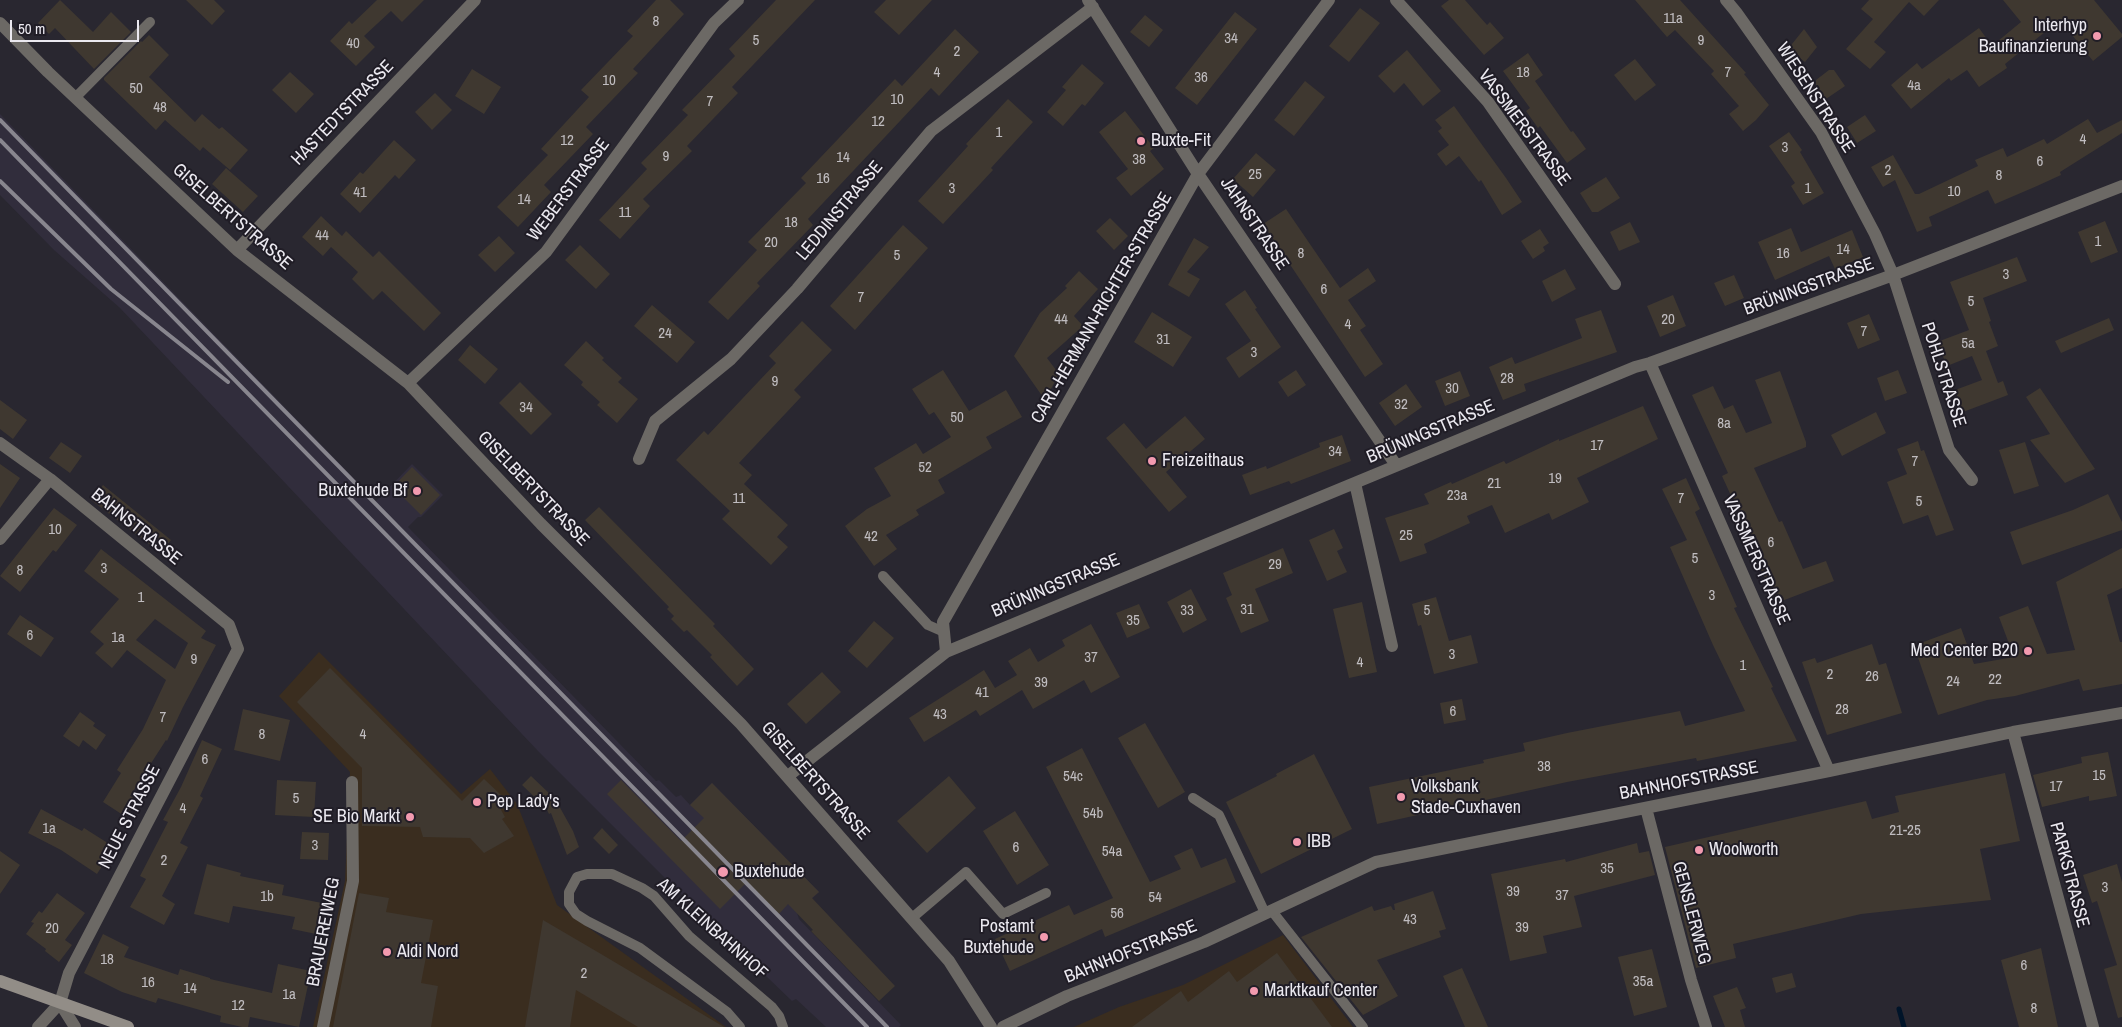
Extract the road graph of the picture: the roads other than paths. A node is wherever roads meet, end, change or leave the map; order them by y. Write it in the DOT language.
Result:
graph roads {
  1 [pos="475,0"];
  2 [pos="738,0"];
  3 [pos="1329,0"];
  4 [pos="1396,0"];
  5 [pos="1726,0"];
  6 [pos="1091,4"];
  7 [pos="150,22"];
  8 [pos="0,23"];
  9 [pos="75,98"];
  10 [pos="1198,174"];
  11 [pos="2122,186"];
  12 [pos="236,250"];
  13 [pos="1892,275"];
  14 [pos="1614,284"];
  15 [pos="1650,364"];
  16 [pos="408,383"];
  17 [pos="0,442"];
  18 [pos="639,459"];
  19 [pos="1396,465"];
  20 [pos="50,480"];
  21 [pos="1972,480"];
  22 [pos="1355,484"];
  23 [pos="0,538"];
  24 [pos="883,576"];
  25 [pos="944,632"];
  26 [pos="1392,646"];
  27 [pos="238,649"];
  28 [pos="946,652"];
  29 [pos="2122,713"];
  30 [pos="2013,732"];
  31 [pos="1829,771"];
  32 [pos="788,776"];
  33 [pos="352,782"];
  34 [pos="1193,798"];
  35 [pos="1646,808"];
  36 [pos="1046,893"];
  37 [pos="1268,912"];
  38 [pos="912,918"];
  39 [pos="0,981"];
  40 [pos="60,1003"];
  41 [pos="38,1027"];
  42 [pos="75,1027"];
  43 [pos="128,1027"];
  44 [pos="323,1027"];
  45 [pos="740,1027"];
  46 [pos="783,1027"];
  47 [pos="991,1027"];
  48 [pos="1003,1027"];
  49 [pos="1364,1027"];
  50 [pos="1706,1027"];
  51 [pos="2093,1027"];
  1 -- 12 [label="street, HASTEDTSTRASSE"];
  2 -- 16 [label="street, WEBERSTRASSE"];
  3 -- 10 [label="street, CARL-HERMANN-RICHTER-STRASSE"];
  4 -- 14 [label="street, VASSMERSTRASSE"];
  5 -- 13 [label="street, WIESENSTRASSE"];
  6 -- 10 [label="street, JAHNSTRASSE"];
  6 -- 18 [label="street, LEDDINSTRASSE"];
  7 -- 9 [label="lane"];
  8 -- 9 [label="street, GISELBERTSTRASSE"];
  9 -- 12 [label="street, GISELBERTSTRASSE"];
  10 -- 19 [label="street, JAHNSTRASSE"];
  10 -- 25 [label="street, CARL-HERMANN-RICHTER-STRASSE"];
  11 -- 13 [label="street, BRÜNINGSTRASSE"];
  12 -- 16 [label="street, GISELBERTSTRASSE"];
  13 -- 15 [label="street, BRÜNINGSTRASSE"];
  13 -- 21 [label="street, POHLSTRASSE"];
  15 -- 19 [label="street, BRÜNINGSTRASSE"];
  15 -- 31 [label="street, VASSMERSTRASSE"];
  16 -- 32 [label="street, GISELBERTSTRASSE"];
  17 -- 20 [label="street, BAHNSTRASSE"];
  19 -- 22 [label="street, BRÜNINGSTRASSE"];
  20 -- 23 [label="street"];
  20 -- 27 [label="street, BAHNSTRASSE"];
  22 -- 26 [label="street"];
  22 -- 28 [label="street, BRÜNINGSTRASSE"];
  24 -- 25 [label="lane"];
  25 -- 28 [label="street, CARL-HERMANN-RICHTER-STRASSE"];
  27 -- 40 [label="street, NEUE STRASSE"];
  28 -- 32 [label="street, BRÜNINGSTRASSE"];
  29 -- 30 [label="street, BAHNHOFSTRASSE"];
  30 -- 31 [label="street, BAHNHOFSTRASSE"];
  30 -- 51 [label="street, PARKSTRASSE"];
  31 -- 35 [label="street, BAHNHOFSTRASSE"];
  32 -- 38 [label="street, GISELBERTSTRASSE"];
  33 -- 44 [label="street, BRAUEREIWEG"];
  34 -- 37 [label="lane"];
  35 -- 37 [label="street, BAHNHOFSTRASSE"];
  35 -- 50 [label="street, GENSLERWEG"];
  36 -- 38 [label="lane"];
  37 -- 48 [label="street, BAHNHOFSTRASSE"];
  37 -- 49 [label="lane"];
  38 -- 47 [label="street, GISELBERTSTRASSE"];
  39 -- 40 [label="street"];
  40 -- 41 [label="street"];
  40 -- 42 [label="street"];
  40 -- 43 [label="street"];
  45 -- 46 [label="lane, AM KLEINBAHNHOF"];
}
